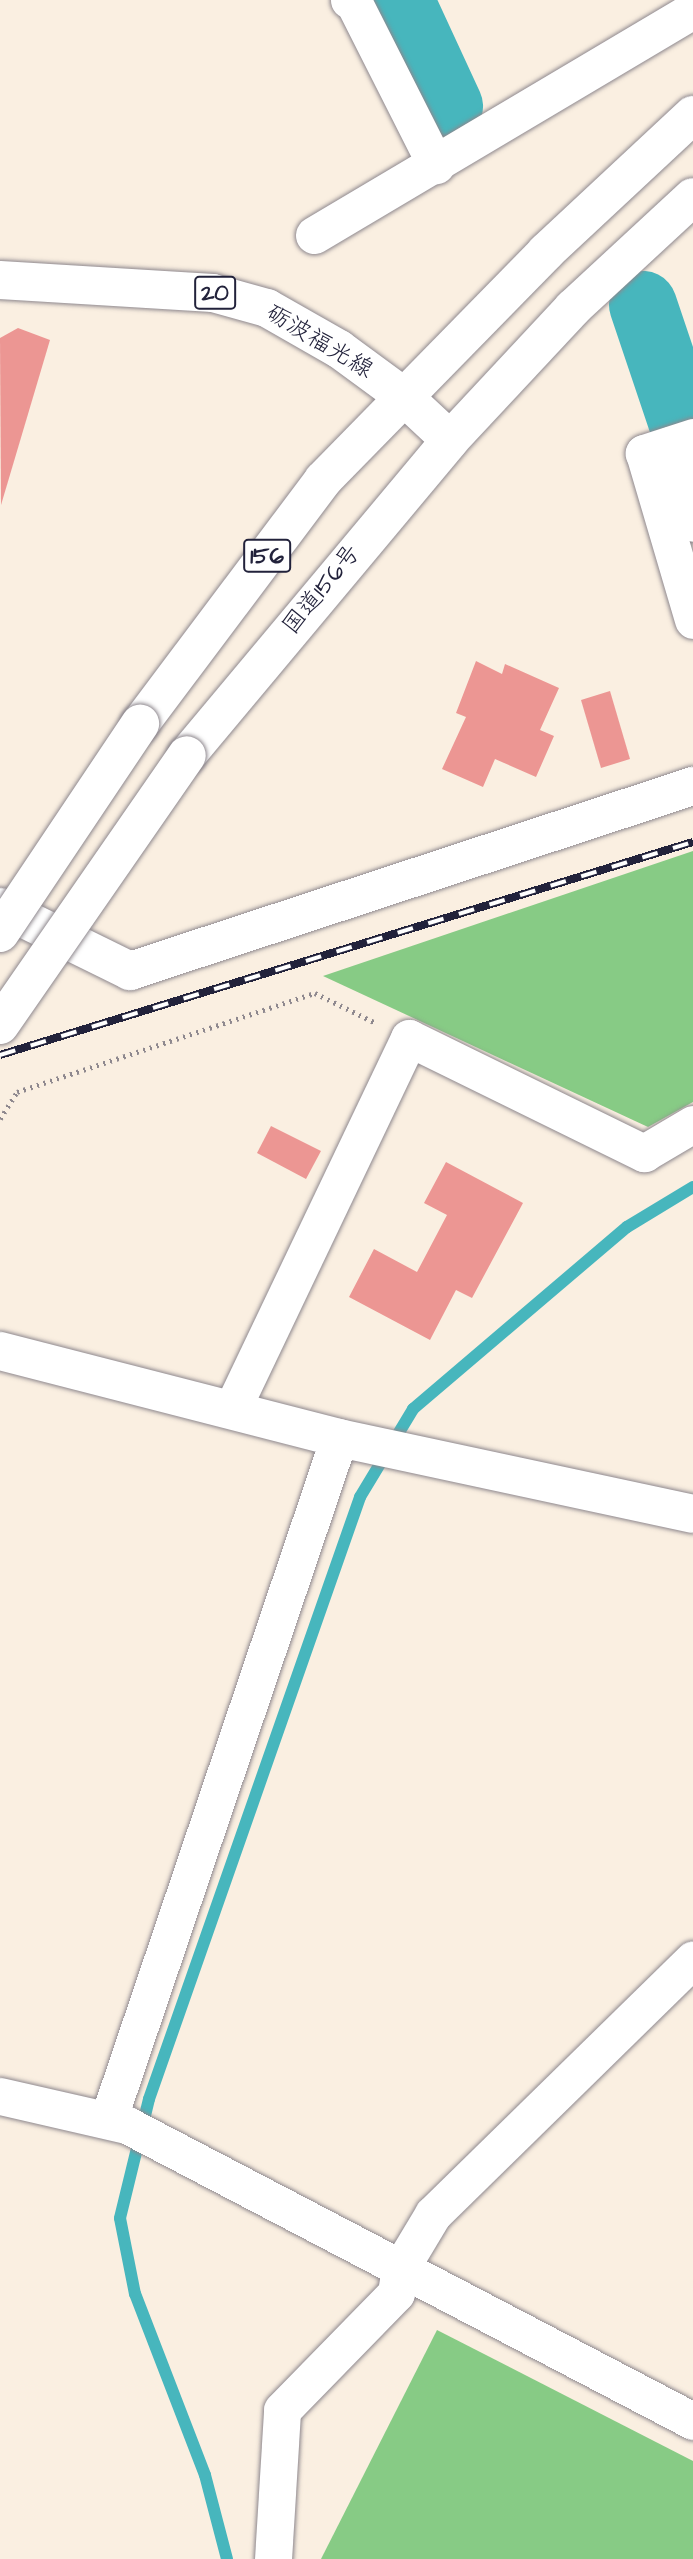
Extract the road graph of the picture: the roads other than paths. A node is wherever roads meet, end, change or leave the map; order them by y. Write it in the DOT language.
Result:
graph roads {
  1 [pos="349,0"];
  2 [pos="693,10"];
  3 [pos="693,115"];
  4 [pos="436,165"];
  5 [pos="693,197"];
  6 [pos="314,235"];
  7 [pos="0,280"];
  8 [pos="403,396"];
  9 [pos="450,440"];
  10 [pos="682,441"];
  11 [pos="693,523"];
  12 [pos="693,620"];
  13 [pos="693,786"];
  14 [pos="0,907"];
  15 [pos="0,933"];
  16 [pos="0,1024"];
  17 [pos="693,1124"];
  18 [pos="0,1351"];
  19 [pos="232,1409"];
  20 [pos="339,1438"];
  21 [pos="693,1514"];
  22 [pos="693,1959"];
  23 [pos="0,2096"];
  24 [pos="108,2120"];
  25 [pos="400,2269"];
  26 [pos="693,2421"];
  27 [pos="274,2559"];
  1 -- 4 [label="street"];
  2 -- 4 [label="street"];
  3 -- 8 [label="main road, 156"];
  4 -- 6 [label="street"];
  5 -- 9 [label="main road, 国道156号 / 156"];
  7 -- 8 [label="main road, 砺波福光線 / 20"];
  8 -- 9 [label="main road, 砺波福光線 / 20"];
  8 -- 15 [label="main road, 156, bridge"];
  9 -- 16 [label="main road, 国道156号 / 156, bridge"];
  10 -- 11 [label="street"];
  10 -- 12 [label="street"];
  13 -- 14 [label="main road"];
  17 -- 19 [label="street"];
  18 -- 19 [label="main road"];
  19 -- 20 [label="main road"];
  20 -- 21 [label="main road"];
  20 -- 24 [label="street"];
  22 -- 25 [label="street"];
  23 -- 24 [label="street"];
  24 -- 25 [label="street"];
  25 -- 26 [label="street"];
  25 -- 27 [label="street"];
}
